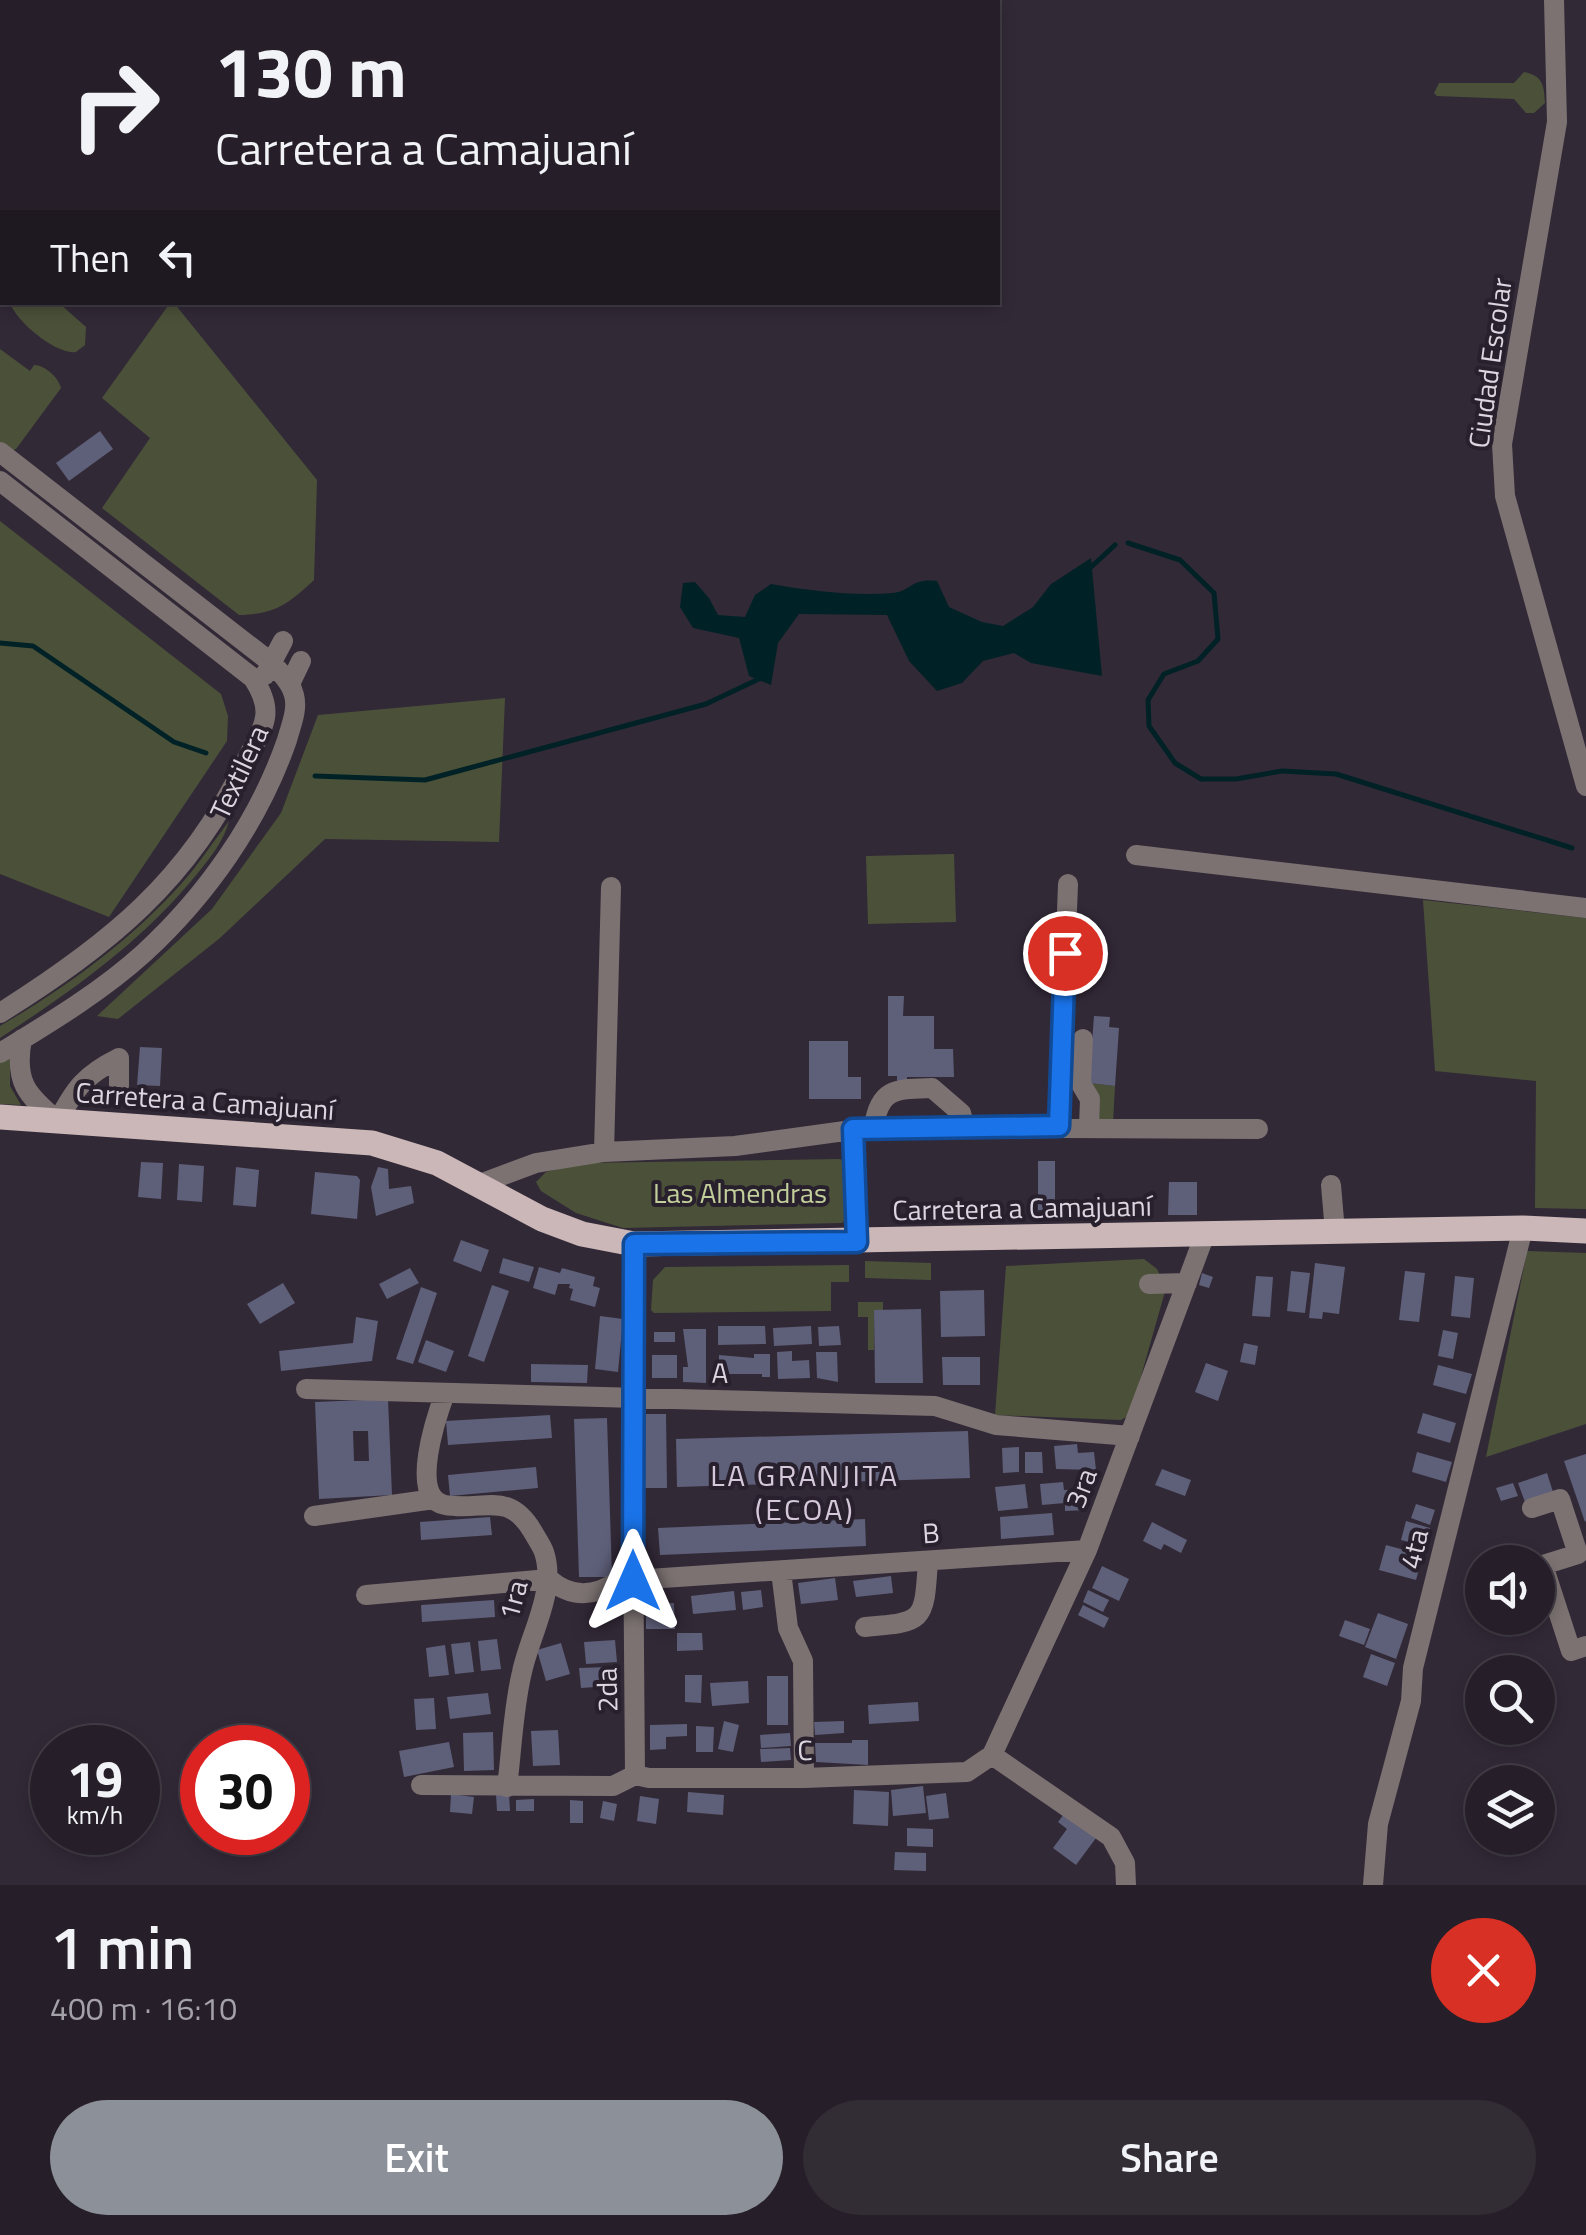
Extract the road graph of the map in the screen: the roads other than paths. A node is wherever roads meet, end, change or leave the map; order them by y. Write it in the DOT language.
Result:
graph roads {
  1 [pos="1554,0"];
  2 [pos="0,452"];
  3 [pos="0,481"];
  4 [pos="283,641"];
  5 [pos="300,661"];
  6 [pos="272,664"];
  7 [pos="254,678"];
  8 [pos="290,684"];
  9 [pos="294,718"];
  10 [pos="264,723"];
  11 [pos="1586,786"];
  12 [pos="1136,855"];
  13 [pos="1068,884"];
  14 [pos="612,887"];
  15 [pos="1586,908"];
  16 [pos="0,1013"];
  17 [pos="1083,1039"];
  18 [pos="22,1040"];
  19 [pos="0,1054"];
  20 [pos="119,1086"];
  21 [pos="0,1117"];
  22 [pos="58,1121"];
  23 [pos="965,1126"];
  24 [pos="1059,1126"];
  25 [pos="1090,1127"];
  26 [pos="863,1128"];
  27 [pos="1258,1129"];
  28 [pos="604,1152"];
  29 [pos="476,1185"];
  30 [pos="1331,1185"];
  31 [pos="1523,1228"];
  32 [pos="1586,1230"];
  33 [pos="1335,1232"];
  34 [pos="1205,1234"];
  35 [pos="857,1242"];
  36 [pos="634,1244"];
  37 [pos="1187,1283"];
  38 [pos="1149,1284"];
  39 [pos="306,1389"];
  40 [pos="445,1393"];
  41 [pos="632,1398"];
  42 [pos="1130,1436"];
  43 [pos="434,1500"];
  44 [pos="1532,1508"];
  45 [pos="314,1516"];
  46 [pos="1087,1550"];
  47 [pos="928,1561"];
  48 [pos="781,1571"];
  49 [pos="549,1579"];
  50 [pos="633,1581"];
  51 [pos="366,1596"];
  52 [pos="864,1627"];
  53 [pos="1586,1646"];
  54 [pos="992,1754"];
  55 [pos="636,1775"];
  56 [pos="804,1778"];
  57 [pos="421,1785"];
  58 [pos="508,1786"];
  59 [pos="1126,1885"];
  60 [pos="1373,1885"];
  1 -- 11 [label="street, Ciudad Escolar"];
  2 -- 6 [label="street"];
  3 -- 7 [label="street"];
  4 -- 6 [label="street"];
  5 -- 8 [label="street"];
  6 -- 7 [label="street"];
  6 -- 8 [label="street"];
  7 -- 10 [label="street, Textilera"];
  8 -- 9 [label="street, Textilera"];
  9 -- 10 [label="street"];
  9 -- 18 [label="street, Textilera"];
  10 -- 16 [label="street, Textilera"];
  12 -- 15 [label="street"];
  13 -- 24 [label="street"];
  14 -- 28 [label="street"];
  17 -- 25 [label="street"];
  18 -- 19 [label="street, Textilera"];
  18 -- 22 [label="street"];
  20 -- 22 [label="street"];
  21 -- 22 [label="main road, Carretera a Camajuaní"];
  22 -- 29 [label="main road, Carretera a Camajuaní"];
  23 -- 24 [label="street"];
  23 -- 26 [label="street"];
  23 -- 26 [label="street"];
  24 -- 25 [label="street"];
  25 -- 27 [label="street"];
  26 -- 28 [label="street"];
  26 -- 35 [label="street"];
  28 -- 29 [label="street"];
  29 -- 36 [label="main road, Carretera a Camajuaní"];
  30 -- 33 [label="street"];
  31 -- 32 [label="main road, Carretera a Camajuaní"];
  31 -- 33 [label="main road, Carretera a Camajuaní"];
  31 -- 60 [label="street, 4ta"];
  33 -- 34 [label="main road, Carretera a Camajuaní"];
  34 -- 35 [label="main road, Carretera a Camajuaní"];
  34 -- 37 [label="street, 3ra"];
  35 -- 36 [label="main road, Carretera a Camajuaní"];
  36 -- 41 [label="street, 2da"];
  37 -- 38 [label="street"];
  37 -- 42 [label="street, 3ra"];
  39 -- 40 [label="street, A"];
  40 -- 41 [label="street, A"];
  40 -- 43 [label="street"];
  41 -- 42 [label="street, A"];
  41 -- 50 [label="street, 2da"];
  42 -- 46 [label="street, 3ra"];
  43 -- 45 [label="street, 1ra"];
  43 -- 49 [label="street, 1ra"];
  44 -- 53 [label="street"];
  46 -- 47 [label="street, B"];
  46 -- 54 [label="street, 3ra"];
  47 -- 48 [label="street, B"];
  47 -- 52 [label="street"];
  48 -- 50 [label="street, B"];
  48 -- 56 [label="street"];
  49 -- 50 [label="street, B"];
  49 -- 51 [label="street, B"];
  49 -- 58 [label="street, 1ra"];
  50 -- 55 [label="street, 2da"];
  54 -- 56 [label="street, C"];
  54 -- 59 [label="street"];
  55 -- 56 [label="street, C"];
  55 -- 58 [label="street, C"];
  57 -- 58 [label="street, C"];
}
